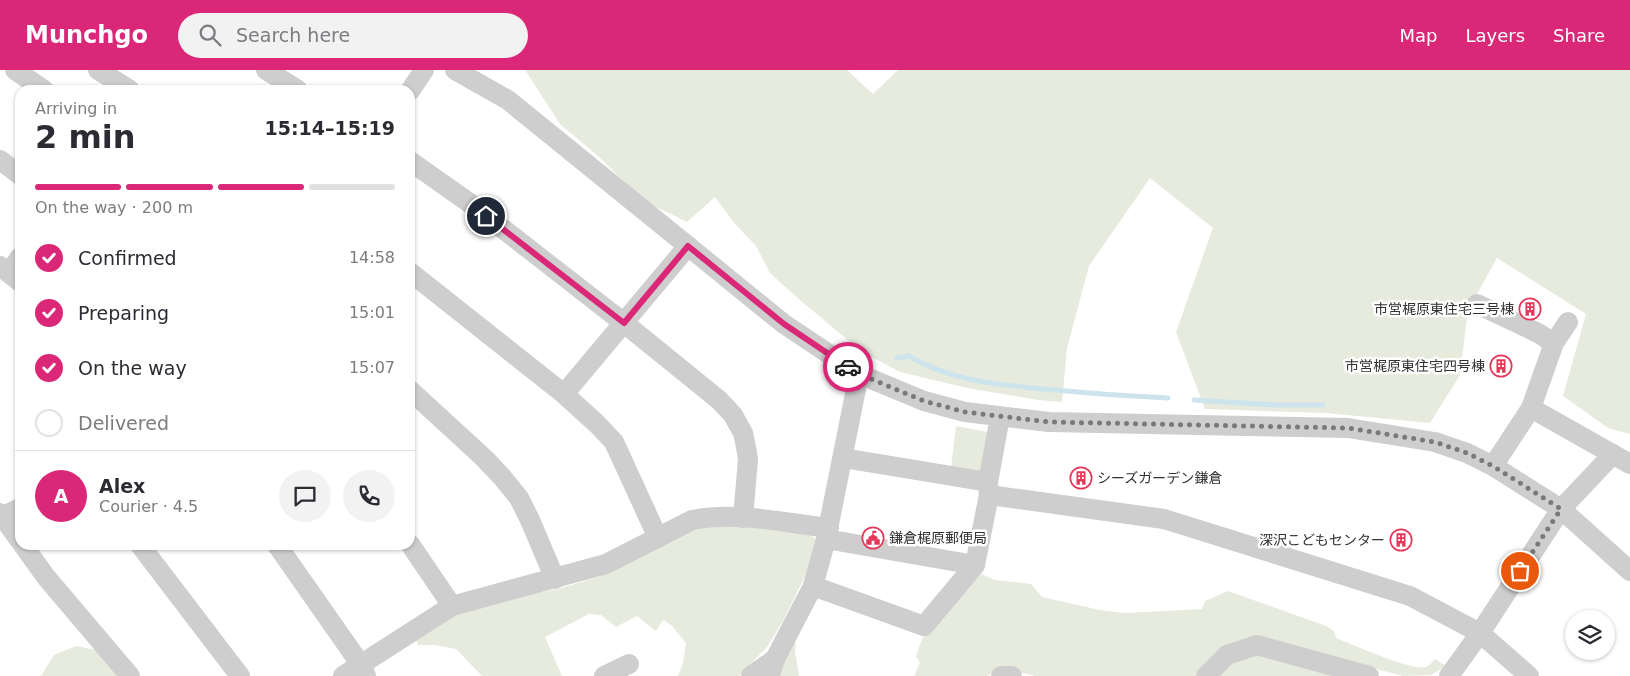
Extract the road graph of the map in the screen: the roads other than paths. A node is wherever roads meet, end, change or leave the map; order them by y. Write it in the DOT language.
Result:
graph roads {
  1 [pos="15,70"];
  2 [pos="266,70"];
  3 [pos="424,70"];
  4 [pos="455,70"];
  5 [pos="100,71"];
  6 [pos="37,85"];
  7 [pos="122,85"];
  8 [pos="290,85"];
  9 [pos="414,85"];
  10 [pos="0,160"];
  11 [pos="415,165"];
  12 [pos="15,171"];
  13 [pos="688,246"];
  14 [pos="415,276"];
  15 [pos="1477,304"];
  16 [pos="1568,322"];
  17 [pos="624,323"];
  18 [pos="1554,343"];
  19 [pos="859,374"];
  20 [pos="564,394"];
  21 [pos="415,395"];
  22 [pos="1531,408"];
  23 [pos="1000,417"];
  24 [pos="842,458"];
  25 [pos="1622,459"];
  26 [pos="1493,466"];
  27 [pos="988,488"];
  28 [pos="1561,509"];
  29 [pos="15,510"];
  30 [pos="1,515"];
  31 [pos="743,518"];
  32 [pos="15,534"];
  33 [pos="828,534"];
  34 [pos="658,538"];
  35 [pos="27,550"];
  36 [pos="144,550"];
  37 [pos="280,550"];
  38 [pos="414,550"];
  39 [pos="975,565"];
  40 [pos="1630,571"];
  41 [pos="555,579"];
  42 [pos="813,586"];
  43 [pos="452,606"];
  44 [pos="1480,633"];
  45 [pos="629,664"];
  46 [pos="772,668"];
  47 [pos="364,670"];
  48 [pos="130,676"];
  49 [pos="240,676"];
  50 [pos="344,676"];
  51 [pos="604,676"];
  52 [pos="751,676"];
  53 [pos="1001,676"];
  54 [pos="1012,676"];
  55 [pos="1206,676"];
  56 [pos="1369,676"];
  57 [pos="1449,676"];
  58 [pos="1530,676"];
  1 -- 6 [label="street"];
  2 -- 8 [label="street"];
  3 -- 9 [label="street"];
  4 -- 13 [label="street"];
  5 -- 7 [label="street"];
  10 -- 12 [label="street"];
  11 -- 17 [label="street"];
  13 -- 17 [label="street"];
  13 -- 19 [label="street"];
  14 -- 20 [label="street"];
  15 -- 18 [label="street"];
  16 -- 18 [label="street"];
  17 -- 20 [label="street"];
  17 -- 31 [label="street"];
  18 -- 22 [label="street"];
  19 -- 23 [label="street"];
  19 -- 24 [label="street"];
  20 -- 34 [label="street"];
  21 -- 41 [label="street"];
  22 -- 25 [label="street"];
  22 -- 26 [label="street"];
  23 -- 26 [label="street"];
  23 -- 27 [label="street"];
  24 -- 27 [label="street"];
  24 -- 33 [label="street"];
  25 -- 28 [label="street"];
  26 -- 28 [label="street"];
  27 -- 39 [label="street"];
  27 -- 44 [label="street"];
  28 -- 40 [label="street"];
  28 -- 44 [label="street"];
  29 -- 30 [label="street"];
  30 -- 32 [label="street"];
  31 -- 33 [label="street"];
  31 -- 34 [label="street"];
  33 -- 39 [label="street"];
  33 -- 42 [label="street"];
  34 -- 41 [label="street"];
  35 -- 48 [label="street"];
  36 -- 49 [label="street"];
  37 -- 47 [label="street"];
  38 -- 43 [label="street"];
  39 -- 42 [label="street"];
  41 -- 43 [label="street"];
  42 -- 46 [label="street"];
  43 -- 47 [label="street"];
  44 -- 57 [label="street"];
  44 -- 58 [label="street"];
  45 -- 51 [label="street"];
  46 -- 52 [label="street"];
  47 -- 50 [label="street"];
  53 -- 54 [label="street"];
  55 -- 56 [label="street"];
}
